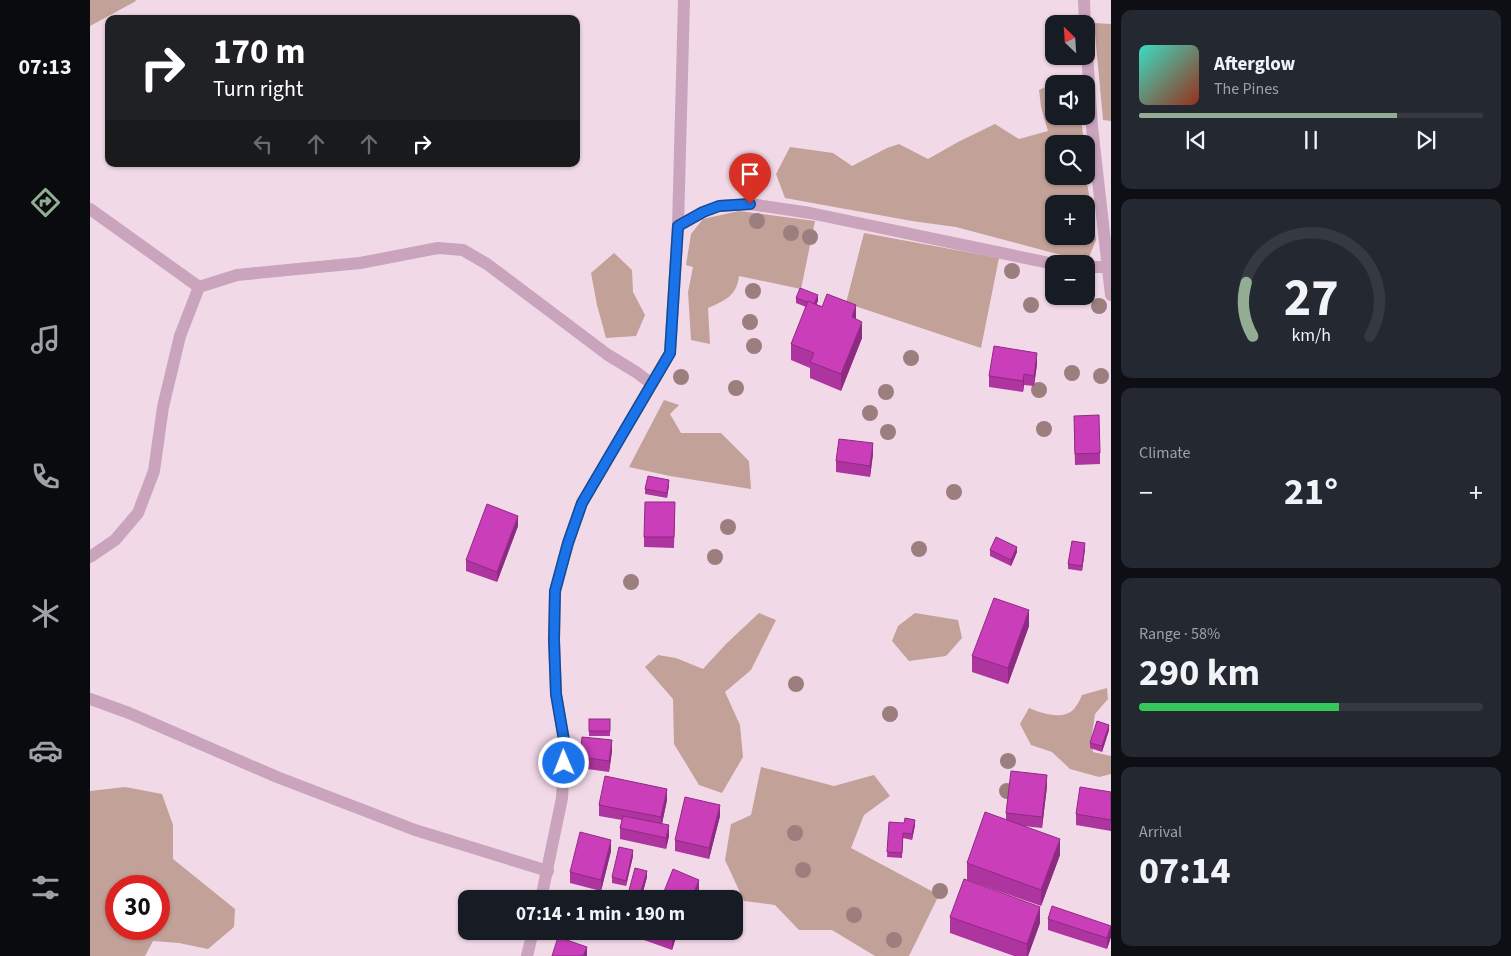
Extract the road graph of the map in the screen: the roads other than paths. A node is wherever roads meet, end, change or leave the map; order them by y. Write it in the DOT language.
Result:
graph roads {
  1 [pos="684,0"];
  2 [pos="1084,0"];
  3 [pos="1085,15"];
  4 [pos="1088,65"];
  5 [pos="90,209"];
  6 [pos="678,226"];
  7 [pos="1045,262"];
  8 [pos="1095,267"];
  9 [pos="1107,267"];
  10 [pos="199,287"];
  11 [pos="1111,295"];
  12 [pos="652,384"];
  13 [pos="90,557"];
  14 [pos="90,699"];
  15 [pos="548,871"];
  16 [pos="543,890"];
  17 [pos="531,940"];
  18 [pos="527,956"];
  1 -- 6 [label="street"];
  2 -- 3 [label="street"];
  4 -- 9 [label="street"];
  5 -- 10 [label="street"];
  6 -- 7 [label="street"];
  6 -- 12 [label="street"];
  8 -- 9 [label="street"];
  9 -- 11 [label="street"];
  10 -- 12 [label="street"];
  10 -- 13 [label="street"];
  12 -- 15 [label="street"];
  14 -- 15 [label="street"];
  15 -- 16 [label="street"];
  17 -- 18 [label="street"];
}
